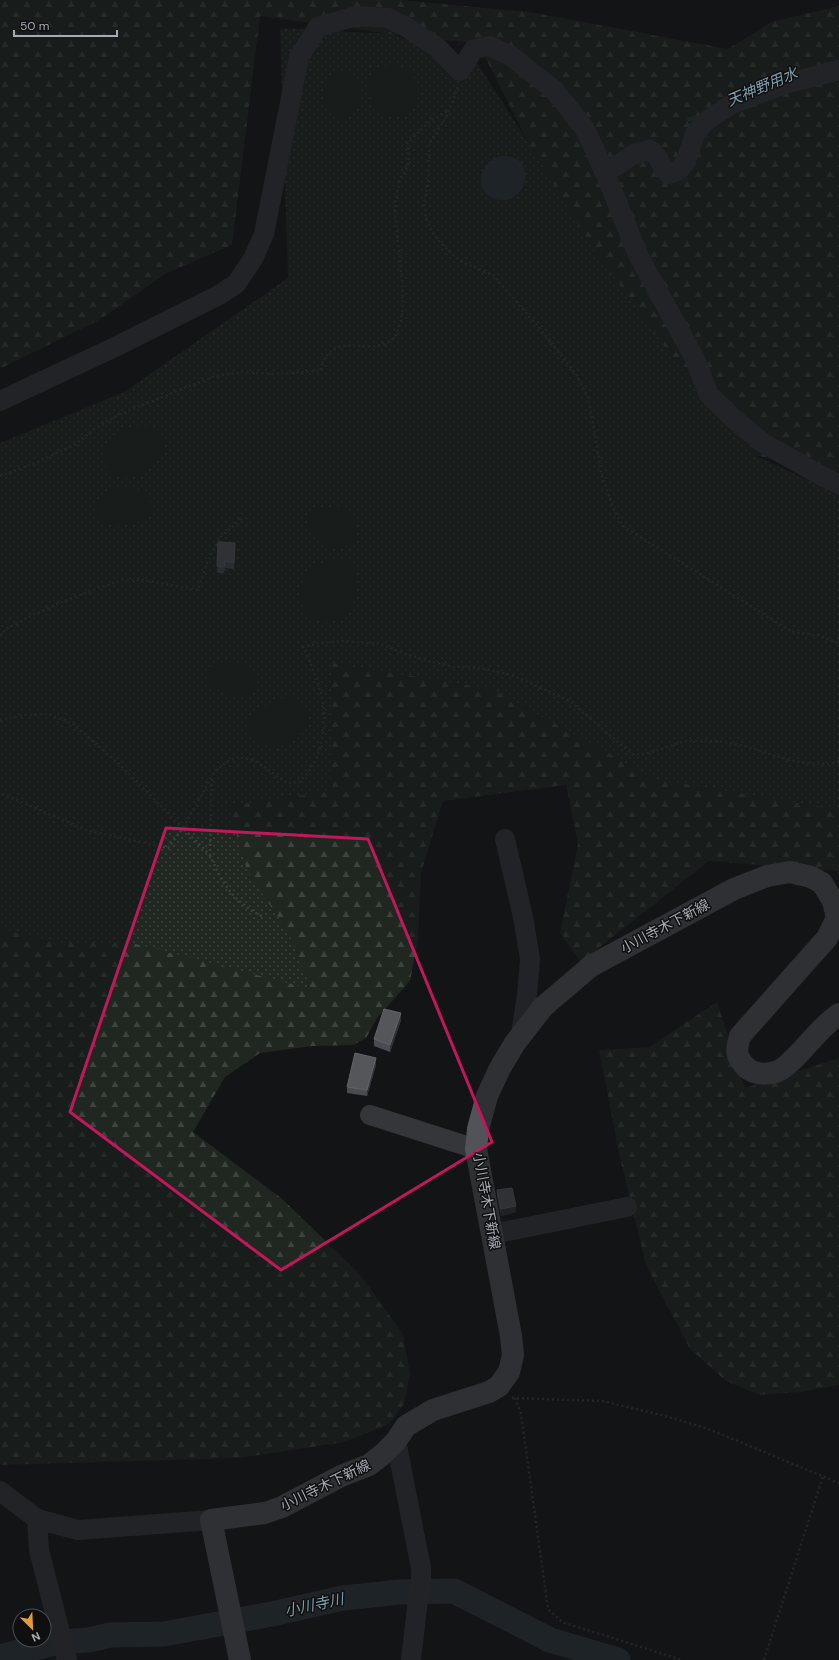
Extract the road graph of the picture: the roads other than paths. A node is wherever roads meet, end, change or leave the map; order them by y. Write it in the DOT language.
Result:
graph roads {
  1 [pos="839,70"];
  2 [pos="605,173"];
  3 [pos="0,401"];
  4 [pos="839,484"];
  5 [pos="505,839"];
  6 [pos="839,1014"];
  7 [pos="521,1035"];
  8 [pos="370,1115"];
  9 [pos="476,1149"];
  10 [pos="627,1206"];
  11 [pos="493,1234"];
  12 [pos="396,1441"];
  13 [pos="0,1491"];
  14 [pos="37,1519"];
  15 [pos="211,1520"];
  16 [pos="67,1660"];
  17 [pos="240,1660"];
  18 [pos="411,1660"];
  1 -- 2 [label="street"];
  2 -- 3 [label="street"];
  2 -- 4 [label="street"];
  5 -- 7 [label="street"];
  6 -- 7 [label="main road, 小川寺木下新線"];
  7 -- 9 [label="main road, 小川寺木下新線"];
  8 -- 9 [label="street"];
  9 -- 11 [label="main road, 小川寺木下新線"];
  10 -- 11 [label="street"];
  11 -- 12 [label="main road, 小川寺木下新線"];
  12 -- 15 [label="main road, 小川寺木下新線"];
  12 -- 18 [label="street"];
  13 -- 14 [label="street"];
  14 -- 15 [label="street"];
  14 -- 16 [label="street"];
  15 -- 17 [label="main road"];
}
